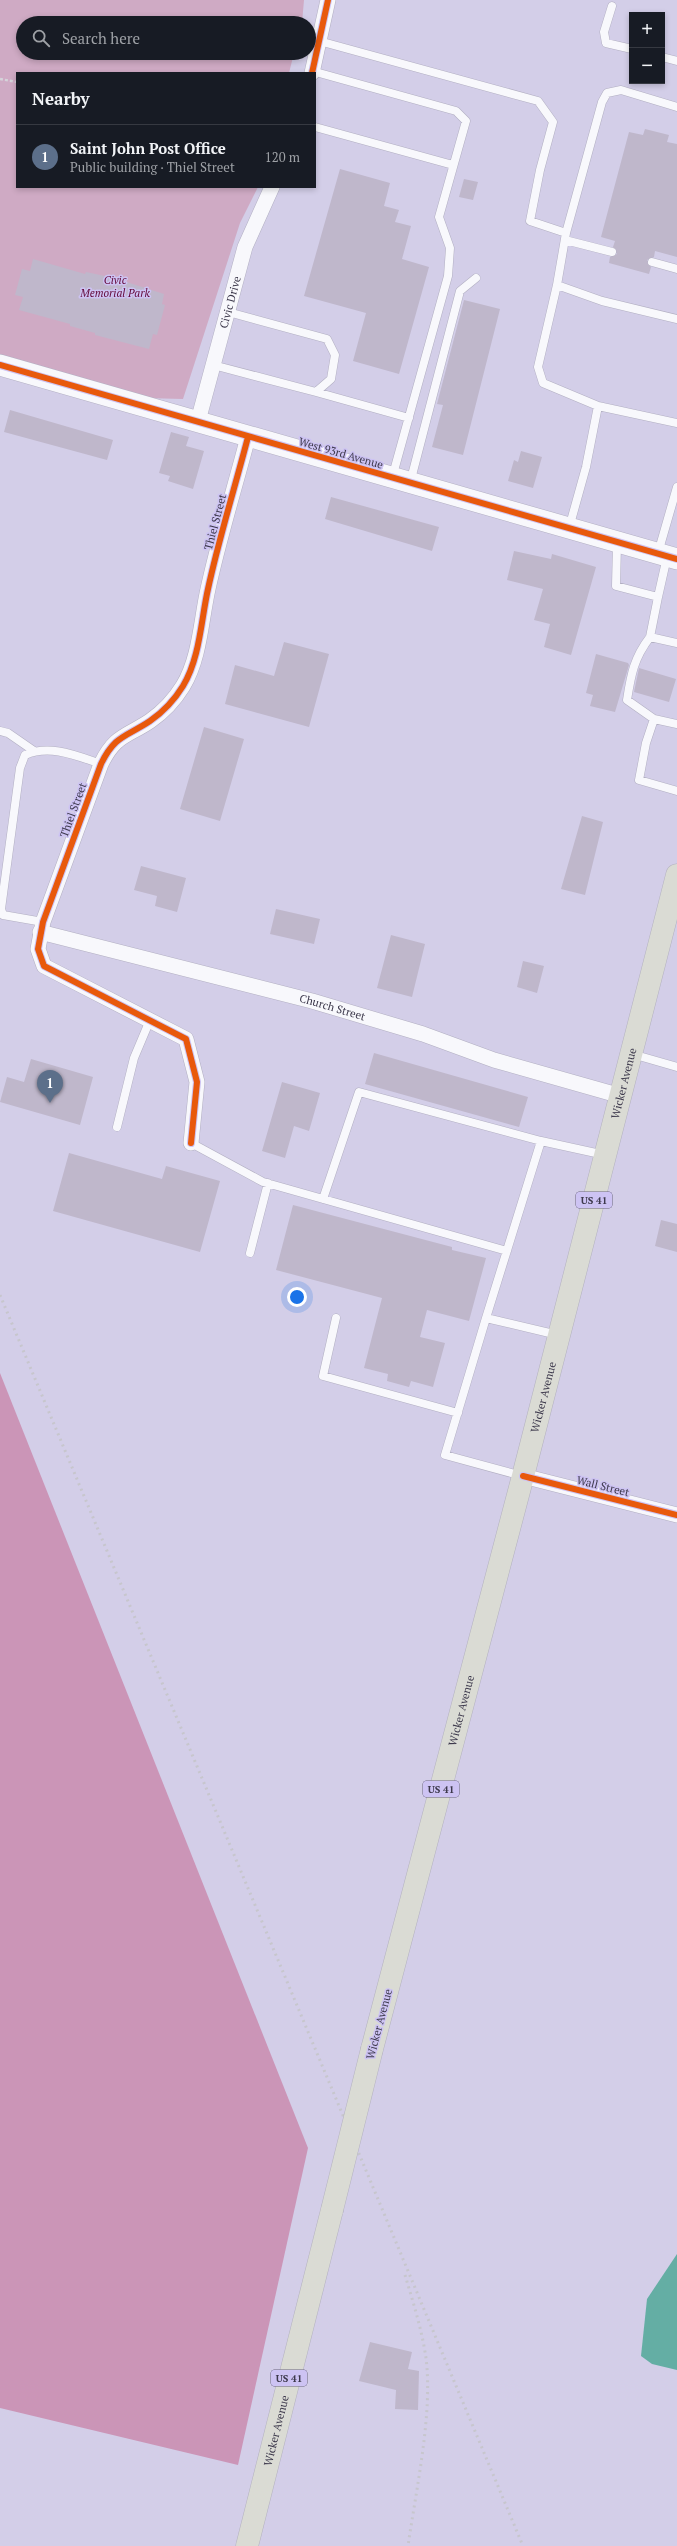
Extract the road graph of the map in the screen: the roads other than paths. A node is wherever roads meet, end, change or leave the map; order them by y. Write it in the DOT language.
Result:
graph roads {
  1 [pos="328,0"];
  2 [pos="612,6"];
  3 [pos="319,41"];
  4 [pos="629,49"];
  5 [pos="316,54"];
  6 [pos="665,58"];
  7 [pos="315,60"];
  8 [pos="677,61"];
  9 [pos="312,72"];
  10 [pos="316,73"];
  11 [pos="677,107"];
  12 [pos="316,127"];
  13 [pos="453,166"];
  14 [pos="272,188"];
  15 [pos="565,236"];
  16 [pos="612,252"];
  17 [pos="652,262"];
  18 [pos="677,269"];
  19 [pos="476,278"];
  20 [pos="557,285"];
  21 [pos="228,312"];
  22 [pos="677,319"];
  23 [pos="0,365"];
  24 [pos="213,365"];
  25 [pos="316,392"];
  26 [pos="598,406"];
  27 [pos="409,418"];
  28 [pos="198,421"];
  29 [pos="677,423"];
  30 [pos="248,437"];
  31 [pos="401,481"];
  32 [pos="677,487"];
  33 [pos="569,529"];
  34 [pos="618,543"];
  35 [pos="667,557"];
  36 [pos="658,597"];
  37 [pos="650,637"];
  38 [pos="677,643"];
  39 [pos="654,719"];
  40 [pos="677,724"];
  41 [pos="0,731"];
  42 [pos="34,751"];
  43 [pos="101,764"];
  44 [pos="677,791"];
  45 [pos="677,875"];
  46 [pos="2,914"];
  47 [pos="42,927"];
  48 [pos="150,1020"];
  49 [pos="631,1054"];
  50 [pos="677,1067"];
  51 [pos="620,1096"];
  52 [pos="117,1127"];
  53 [pos="542,1141"];
  54 [pos="191,1143"];
  55 [pos="605,1155"];
  56 [pos="268,1183"];
  57 [pos="322,1199"];
  58 [pos="507,1251"];
  59 [pos="250,1253"];
  60 [pos="336,1318"];
  61 [pos="486,1318"];
  62 [pos="559,1336"];
  63 [pos="458,1413"];
  64 [pos="523,1476"];
  65 [pos="677,1515"];
  66 [pos="247,2546"];
  1 -- 3 [label="street"];
  2 -- 4 [label="lane"];
  3 -- 5 [label="street"];
  3 -- 15 [label="lane"];
  6 -- 8 [label="lane"];
  7 -- 9 [label="street"];
  10 -- 13 [label="lane"];
  11 -- 15 [label="lane"];
  12 -- 13 [label="lane"];
  13 -- 27 [label="lane"];
  14 -- 21 [label="street, Civic Drive"];
  15 -- 16 [label="lane"];
  15 -- 20 [label="lane"];
  17 -- 18 [label="lane"];
  19 -- 31 [label="lane"];
  20 -- 22 [label="lane"];
  20 -- 26 [label="lane"];
  21 -- 24 [label="street, Civic Drive"];
  21 -- 25 [label="lane"];
  23 -- 28 [label="street, West 93rd Avenue"];
  24 -- 25 [label="lane"];
  24 -- 28 [label="street, Civic Drive"];
  25 -- 27 [label="lane"];
  26 -- 29 [label="lane"];
  26 -- 33 [label="lane"];
  27 -- 31 [label="lane"];
  28 -- 30 [label="street, West 93rd Avenue"];
  30 -- 31 [label="street, West 93rd Avenue"];
  30 -- 43 [label="street, Thiel Street"];
  31 -- 33 [label="street, West 93rd Avenue"];
  32 -- 35 [label="lane"];
  33 -- 34 [label="street, West 93rd Avenue"];
  34 -- 35 [label="street, West 93rd Avenue"];
  34 -- 36 [label="lane"];
  35 -- 36 [label="lane"];
  36 -- 37 [label="lane"];
  37 -- 38 [label="lane"];
  37 -- 39 [label="lane"];
  39 -- 40 [label="lane"];
  39 -- 44 [label="lane"];
  41 -- 42 [label="lane"];
  42 -- 43 [label="lane"];
  42 -- 46 [label="lane"];
  43 -- 47 [label="street, Thiel Street"];
  45 -- 49 [label="highway, Wicker Avenue / US 41"];
  46 -- 47 [label="lane"];
  47 -- 48 [label="street, Thiel Street"];
  47 -- 51 [label="street, Church Street"];
  48 -- 52 [label="lane"];
  48 -- 54 [label="street, Thiel Street"];
  49 -- 50 [label="lane"];
  49 -- 51 [label="highway, Wicker Avenue / US 41"];
  51 -- 55 [label="highway, Wicker Avenue / US 41"];
  53 -- 55 [label="lane"];
  53 -- 57 [label="lane"];
  53 -- 58 [label="lane"];
  54 -- 56 [label="lane"];
  55 -- 62 [label="highway, Wicker Avenue / US 41"];
  56 -- 57 [label="lane"];
  56 -- 59 [label="lane"];
  57 -- 58 [label="lane"];
  58 -- 61 [label="lane"];
  60 -- 63 [label="lane"];
  61 -- 62 [label="lane"];
  61 -- 63 [label="lane"];
  62 -- 64 [label="highway, Wicker Avenue / US 41"];
  63 -- 64 [label="lane"];
  64 -- 65 [label="street, Wall Street"];
  64 -- 66 [label="highway, Wicker Avenue / US 41, bridge"];
}
